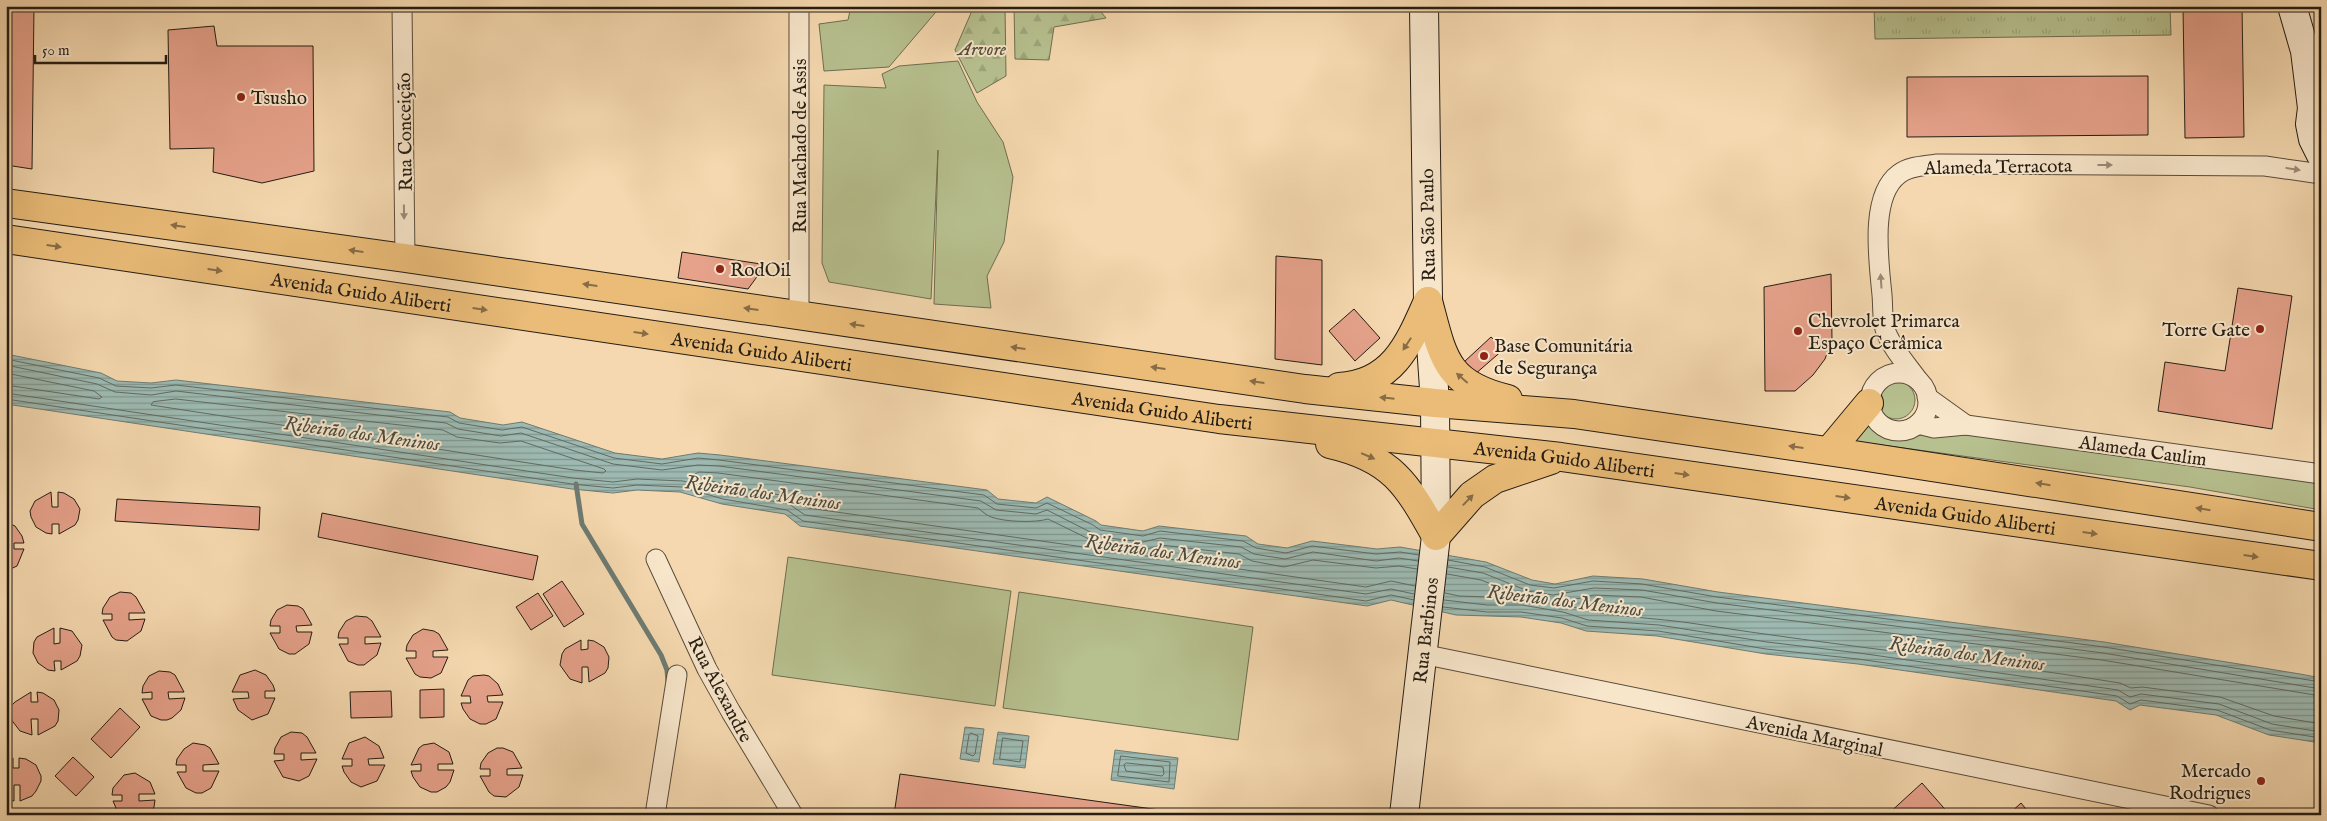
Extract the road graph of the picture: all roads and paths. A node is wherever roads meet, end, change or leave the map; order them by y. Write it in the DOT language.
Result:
graph roads {
  1 [pos="402,6"];
  2 [pos="799,6"];
  3 [pos="1424,6"];
  4 [pos="2292,6"];
  5 [pos="2316,105"];
  6 [pos="2321,155"];
  7 [pos="2321,174"];
  8 [pos="6,203"];
  9 [pos="6,238"];
  10 [pos="404,258"];
  11 [pos="1428,300"];
  12 [pos="799,317"];
  13 [pos="1066,355"];
  14 [pos="1305,389"];
  15 [pos="1923,389"];
  16 [pos="1045,393"];
  17 [pos="1435,403"];
  18 [pos="1869,403"];
  19 [pos="1574,414"];
  20 [pos="1219,418"];
  21 [pos="1918,424"];
  22 [pos="1640,425"];
  23 [pos="1966,425"];
  24 [pos="1436,443"];
  25 [pos="1829,451"];
  26 [pos="1561,457"];
  27 [pos="1634,467"];
  28 [pos="2321,474"];
  29 [pos="2321,527"];
  30 [pos="1436,541"];
  31 [pos="656,558"];
  32 [pos="2321,566"];
  33 [pos="1422,654"];
  34 [pos="677,675"];
  35 [pos="2178,812"];
  36 [pos="655,815"];
  37 [pos="793,815"];
  38 [pos="1404,815"];
  39 [pos="2209,815"];
  1 -- 10 [label="street, Rua Conceição, one-way"];
  2 -- 12 [label="street, Rua Machado de Assis"];
  3 -- 11 [label="street, Rua São Paulo"];
  4 -- 5 [label="street"];
  5 -- 6 [label="street"];
  15 -- 7 [label="street, Alameda Terracota, one-way"];
  10 -- 8 [label="main road, Avenida Guido Aliberti, one-way"];
  9 -- 16 [label="main road, Avenida Guido Aliberti, one-way"];
  12 -- 10 [label="main road, Avenida Guido Aliberti, one-way"];
  11 -- 14 [label="main road, one-way"];
  11 -- 17 [label="street, Rua São Paulo"];
  19 -- 11 [label="main road, one-way"];
  13 -- 12 [label="main road, Avenida Guido Aliberti, one-way"];
  14 -- 13 [label="main road, Avenida Guido Aliberti, one-way"];
  13 -- 16 [label="main road"];
  17 -- 14 [label="main road, Avenida Guido Aliberti, one-way"];
  15 -- 18 [label="street"];
  15 -- 21 [label="street"];
  15 -- 23 [label="street, Alameda Caulim"];
  16 -- 20 [label="main road, Avenida Guido Aliberti"];
  17 -- 19 [label="main road, Avenida Guido Aliberti"];
  17 -- 24 [label="street, Rua São Paulo"];
  18 -- 21 [label="street"];
  18 -- 25 [label="main road"];
  19 -- 22 [label="main road, Avenida Guido Aliberti"];
  20 -- 24 [label="main road, Avenida Guido Aliberti"];
  20 -- 30 [label="main road, one-way"];
  21 -- 23 [label="street, Alameda Caulim"];
  25 -- 22 [label="main road, Avenida Guido Aliberti, one-way"];
  22 -- 27 [label="main road"];
  23 -- 28 [label="street, Alameda Caulim"];
  24 -- 26 [label="main road, Avenida Guido Aliberti"];
  24 -- 30 [label="street, Rua Barbinos"];
  29 -- 25 [label="main road, Avenida Guido Aliberti, one-way"];
  26 -- 27 [label="main road, Avenida Guido Aliberti"];
  30 -- 26 [label="main road, one-way"];
  27 -- 32 [label="main road, Avenida Guido Aliberti, one-way"];
  30 -- 33 [label="street, Rua Barbinos"];
  31 -- 37 [label="street, Rua Alexandre"];
  33 -- 35 [label="street, Avenida Marginal"];
  33 -- 38 [label="street, Rua Barbinos"];
  34 -- 36 [label="street"];
  35 -- 39 [label="street, Avenida Marginal"];
}
